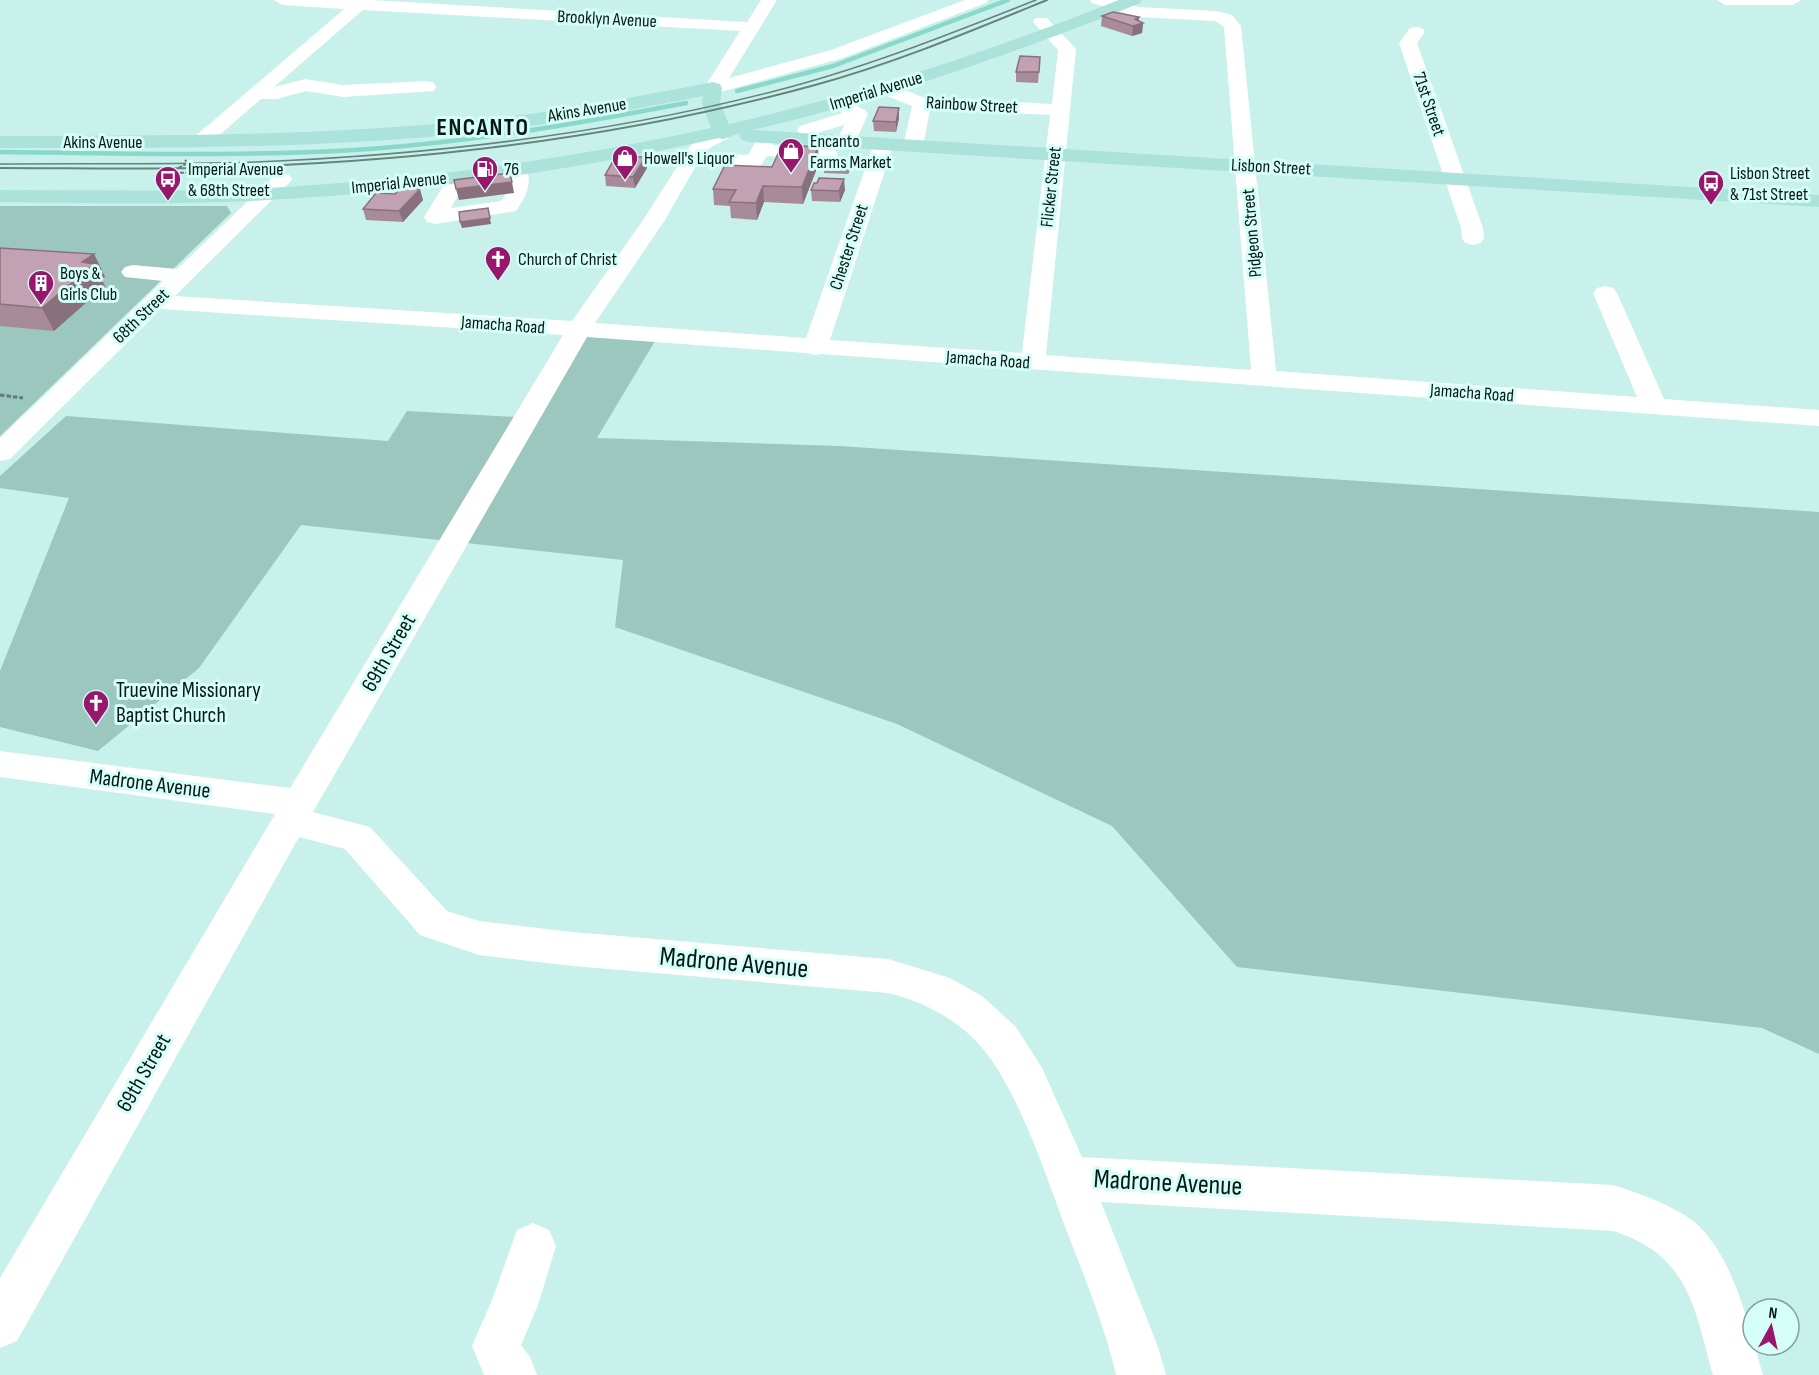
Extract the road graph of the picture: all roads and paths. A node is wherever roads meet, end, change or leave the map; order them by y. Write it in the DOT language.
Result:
graph roads {
  1 [pos="282,0"];
  2 [pos="769,0"];
  3 [pos="980,0"];
  4 [pos="1096,0"];
  5 [pos="1725,0"];
  6 [pos="1793,0"];
  7 [pos="361,2"];
  8 [pos="1126,3"];
  9 [pos="752,27"];
  10 [pos="1046,27"];
  11 [pos="1416,32"];
  12 [pos="427,87"];
  13 [pos="713,88"];
  14 [pos="886,89"];
  15 [pos="255,93"];
  16 [pos="839,103"];
  17 [pos="922,103"];
  18 [pos="1060,110"];
  19 [pos="858,114"];
  20 [pos="720,127"];
  21 [pos="807,130"];
  22 [pos="0,142"];
  23 [pos="200,142"];
  24 [pos="846,143"];
  25 [pos="883,146"];
  26 [pos="912,147"];
  27 [pos="828,154"];
  28 [pos="1054,155"];
  29 [pos="757,156"];
  30 [pos="181,158"];
  31 [pos="691,158"];
  32 [pos="1246,166"];
  33 [pos="517,170"];
  34 [pos="244,172"];
  35 [pos="458,177"];
  36 [pos="1454,178"];
  37 [pos="0,182"];
  38 [pos="275,187"];
  39 [pos="0,196"];
  40 [pos="1819,201"];
  41 [pos="1473,238"];
  42 [pos="133,272"];
  43 [pos="182,276"];
  44 [pos="1605,293"];
  45 [pos="156,302"];
  46 [pos="579,329"];
  47 [pos="815,348"];
  48 [pos="1033,363"];
  49 [pos="1264,378"];
  50 [pos="1654,407"];
  51 [pos="1819,418"];
  52 [pos="0,453"];
  53 [pos="0,764"];
  54 [pos="295,811"];
  55 [pos="1070,1178"];
  56 [pos="533,1246"];
  57 [pos="0,1324"];
  58 [pos="512,1375"];
  59 [pos="1141,1375"];
  60 [pos="1738,1375"];
  1 -- 7 [label="street, Brooklyn Avenue"];
  2 -- 9 [label="street"];
  3 -- 13 [label="street, Akins Avenue"];
  4 -- 8 [label="street"];
  4 -- 10 [label="main road, Imperial Avenue"];
  5 -- 6 [label="street"];
  7 -- 9 [label="street, Brooklyn Avenue"];
  7 -- 15 [label="street"];
  8 -- 10 [label="main road, Imperial Avenue"];
  8 -- 32 [label="street, Pidgeon Street"];
  9 -- 13 [label="street"];
  10 -- 14 [label="main road, Imperial Avenue"];
  10 -- 18 [label="street, Flicker Street"];
  10 -- 20 [label="main road, Imperial Avenue"];
  11 -- 36 [label="street, 71st Street"];
  12 -- 15 [label="street"];
  13 -- 20 [label="main road"];
  13 -- 23 [label="main road, Akins Avenue"];
  14 -- 16 [label="main road, Imperial Avenue"];
  14 -- 17 [label="street, Rainbow Street"];
  15 -- 23 [label="street"];
  16 -- 19 [label="street"];
  16 -- 20 [label="main road, Imperial Avenue"];
  17 -- 18 [label="street, Rainbow Street"];
  17 -- 26 [label="street"];
  18 -- 28 [label="street, Flicker Street"];
  19 -- 21 [label="street"];
  19 -- 24 [label="street"];
  20 -- 29 [label="main road, Lisbon Street"];
  20 -- 31 [label="street, 69th Street"];
  20 -- 33 [label="main road, Imperial Avenue"];
  20 -- 38 [label="main road, Imperial Avenue"];
  22 -- 23 [label="main road, Akins Avenue"];
  24 -- 25 [label="main road, Lisbon Street"];
  24 -- 29 [label="main road, Lisbon Street"];
  25 -- 26 [label="main road, Lisbon Street"];
  25 -- 47 [label="street, Chester Street"];
  26 -- 28 [label="main road, Lisbon Street"];
  27 -- 29 [label="street"];
  28 -- 32 [label="main road, Lisbon Street"];
  28 -- 48 [label="street, Flicker Street"];
  29 -- 31 [label="street"];
  30 -- 34 [label="path"];
  31 -- 46 [label="street, 69th Street"];
  32 -- 36 [label="main road, Lisbon Street"];
  32 -- 49 [label="street, Pidgeon Street"];
  33 -- 35 [label="main road, Imperial Avenue"];
  33 -- 35 [label="street"];
  35 -- 38 [label="main road, Imperial Avenue"];
  36 -- 40 [label="main road, Lisbon Street"];
  36 -- 41 [label="street"];
  37 -- 38 [label="main road, Imperial Avenue"];
  38 -- 39 [label="main road, Imperial Avenue"];
  38 -- 43 [label="street, 68th Street"];
  42 -- 43 [label="street"];
  43 -- 45 [label="street, 68th Street"];
  44 -- 50 [label="street"];
  45 -- 46 [label="street, Jamacha Road"];
  45 -- 52 [label="street, 68th Street"];
  46 -- 47 [label="street, Jamacha Road"];
  46 -- 54 [label="street, 69th Street"];
  47 -- 48 [label="street, Jamacha Road"];
  48 -- 49 [label="street, Jamacha Road"];
  49 -- 50 [label="street, Jamacha Road"];
  50 -- 51 [label="street, Jamacha Road"];
  53 -- 54 [label="street, Madrone Avenue"];
  54 -- 55 [label="street, Madrone Avenue"];
  54 -- 57 [label="street, 69th Street"];
  55 -- 59 [label="street"];
  55 -- 60 [label="street, Madrone Avenue"];
  56 -- 58 [label="street"];
}
